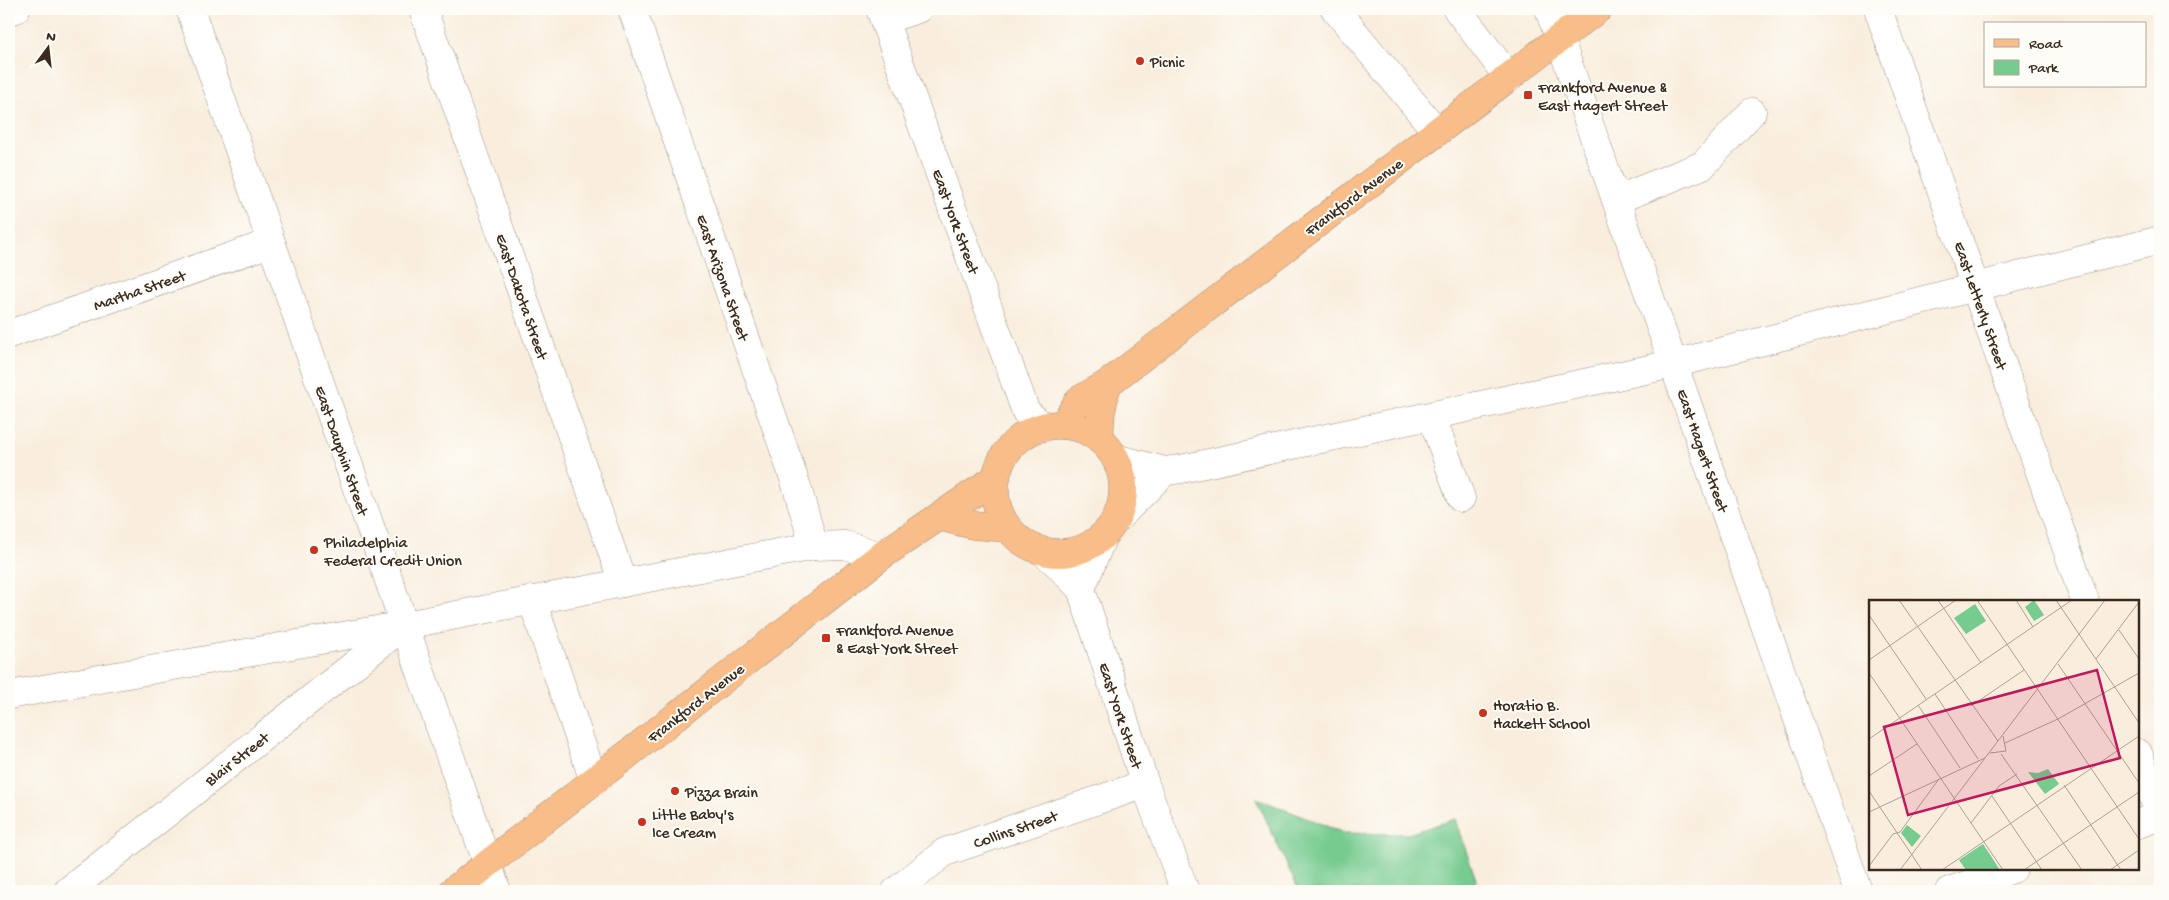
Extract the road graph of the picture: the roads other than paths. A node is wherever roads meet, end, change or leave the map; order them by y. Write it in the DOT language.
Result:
graph roads {
  1 [pos="16,9"];
  2 [pos="190,9"];
  3 [pos="423,9"];
  4 [pos="632,9"];
  5 [pos="918,9"];
  6 [pos="1335,9"];
  7 [pos="1457,9"];
  8 [pos="1549,9"];
  9 [pos="1598,9"];
  10 [pos="1878,9"];
  11 [pos="9,11"];
  12 [pos="882,14"];
  13 [pos="1560,39"];
  14 [pos="1509,78"];
  15 [pos="1752,112"];
  16 [pos="1437,132"];
  17 [pos="1616,200"];
  18 [pos="2160,240"];
  19 [pos="270,243"];
  20 [pos="1975,286"];
  21 [pos="9,334"];
  22 [pos="1673,364"];
  23 [pos="1107,384"];
  24 [pos="1432,417"];
  25 [pos="1054,426"];
  26 [pos="1107,448"];
  27 [pos="1165,471"];
  28 [pos="996,478"];
  29 [pos="1461,498"];
  30 [pos="941,517"];
  31 [pos="1007,528"];
  32 [pos="1109,528"];
  33 [pos="814,546"];
  34 [pos="1042,551"];
  35 [pos="881,556"];
  36 [pos="623,583"];
  37 [pos="1080,588"];
  38 [pos="532,600"];
  39 [pos="2085,600"];
  40 [pos="405,625"];
  41 [pos="9,696"];
  42 [pos="2139,756"];
  43 [pos="594,781"];
  44 [pos="1145,784"];
  45 [pos="2160,817"];
  46 [pos="2139,824"];
  47 [pos="487,865"];
  48 [pos="2010,870"];
  49 [pos="68,891"];
  50 [pos="453,891"];
  51 [pos="496,891"];
  52 [pos="896,891"];
  53 [pos="1184,891"];
  54 [pos="1858,891"];
  55 [pos="1949,891"];
  1 -- 11 [label="street"];
  2 -- 19 [label="street, East Dauphin Street"];
  3 -- 36 [label="street, East Dakota Street"];
  4 -- 33 [label="street, East Arizona Street"];
  5 -- 12 [label="street"];
  6 -- 16 [label="street"];
  7 -- 14 [label="street"];
  8 -- 13 [label="street, East Hagert Street"];
  9 -- 13 [label="main road, Frankford Avenue"];
  10 -- 20 [label="street, East Letterly Street"];
  12 -- 25 [label="street, East York Street"];
  13 -- 14 [label="main road, Frankford Avenue"];
  13 -- 17 [label="street, East Hagert Street"];
  14 -- 16 [label="main road, Frankford Avenue"];
  15 -- 17 [label="street"];
  16 -- 23 [label="main road, Frankford Avenue"];
  17 -- 22 [label="street, East Hagert Street"];
  18 -- 20 [label="street"];
  19 -- 21 [label="street, Martha Street"];
  19 -- 40 [label="street, East Dauphin Street"];
  20 -- 22 [label="street"];
  20 -- 39 [label="street, East Letterly Street"];
  22 -- 24 [label="street"];
  22 -- 54 [label="street, East Hagert Street"];
  23 -- 25 [label="main road, Frankford Avenue"];
  23 -- 26 [label="main road"];
  24 -- 27 [label="street"];
  24 -- 29 [label="street"];
  25 -- 26 [label="main road"];
  25 -- 28 [label="main road"];
  26 -- 27 [label="street"];
  26 -- 32 [label="main road"];
  27 -- 32 [label="street"];
  28 -- 30 [label="main road, Frankford Avenue"];
  28 -- 31 [label="main road"];
  30 -- 31 [label="main road"];
  30 -- 35 [label="main road, Frankford Avenue"];
  31 -- 34 [label="main road"];
  32 -- 34 [label="main road"];
  32 -- 37 [label="street"];
  33 -- 35 [label="street"];
  33 -- 36 [label="street"];
  34 -- 37 [label="street, East York Street"];
  35 -- 43 [label="main road, Frankford Avenue"];
  36 -- 38 [label="street"];
  37 -- 44 [label="street, East York Street"];
  38 -- 40 [label="street"];
  38 -- 43 [label="street"];
  40 -- 41 [label="street"];
  40 -- 47 [label="street, East Dauphin Street"];
  40 -- 49 [label="street, Blair Street"];
  42 -- 45 [label="street"];
  43 -- 47 [label="main road, Frankford Avenue"];
  44 -- 52 [label="street, Collins Street"];
  44 -- 53 [label="street, East York Street"];
  45 -- 46 [label="street"];
  47 -- 50 [label="main road, Frankford Avenue"];
  47 -- 51 [label="street, East Dauphin Street"];
  48 -- 55 [label="street"];
}
